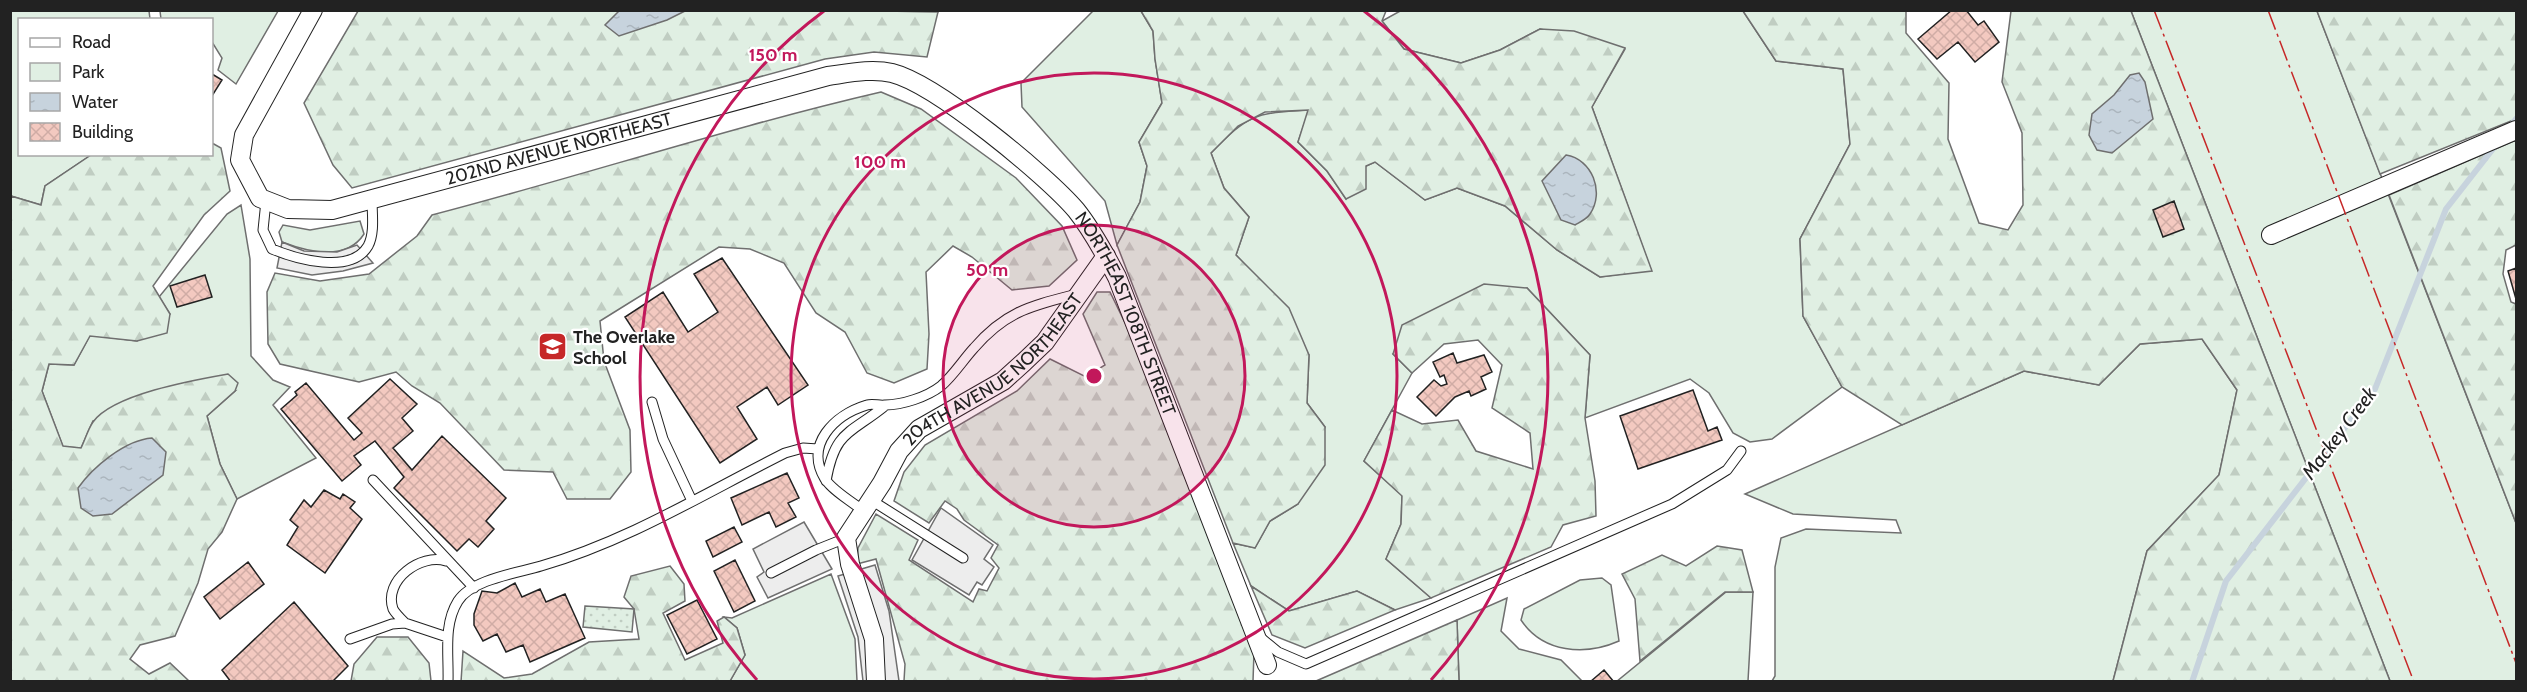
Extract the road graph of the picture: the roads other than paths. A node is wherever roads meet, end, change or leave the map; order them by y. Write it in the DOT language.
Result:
graph roads {
  1 [pos="313,10"];
  2 [pos="859,71"];
  3 [pos="2517,130"];
  4 [pos="263,199"];
  5 [pos="372,200"];
  6 [pos="2271,235"];
  7 [pos="1106,256"];
  8 [pos="1079,294"];
  9 [pos="652,402"];
  10 [pos="886,405"];
  11 [pos="818,449"];
  12 [pos="1742,451"];
  13 [pos="373,480"];
  14 [pos="826,481"];
  15 [pos="692,501"];
  16 [pos="867,505"];
  17 [pos="846,538"];
  18 [pos="963,558"];
  19 [pos="448,561"];
  20 [pos="771,573"];
  21 [pos="474,588"];
  22 [pos="405,623"];
  23 [pos="1255,633"];
  24 [pos="447,637"];
  25 [pos="350,639"];
  26 [pos="1267,665"];
  27 [pos="448,681"];
  28 [pos="876,681"];
  1 -- 4 [label="street"];
  2 -- 5 [label="street, 202ND AVENUE NORTHEAST"];
  2 -- 7 [label="street, NORTHEAST 108TH STREET"];
  3 -- 6 [label="street"];
  4 -- 5 [label="street, 202ND AVENUE NORTHEAST"];
  4 -- 5 [label="lane"];
  7 -- 8 [label="street, 204TH AVENUE NORTHEAST"];
  7 -- 23 [label="street, NORTHEAST 108TH STREET"];
  8 -- 10 [label="lane"];
  8 -- 16 [label="street, 204TH AVENUE NORTHEAST"];
  9 -- 15 [label="lane"];
  10 -- 11 [label="lane"];
  10 -- 14 [label="lane"];
  11 -- 14 [label="lane"];
  11 -- 15 [label="lane"];
  12 -- 23 [label="lane"];
  13 -- 19 [label="lane"];
  14 -- 16 [label="lane"];
  15 -- 21 [label="lane"];
  16 -- 17 [label="street, 204TH AVENUE NORTHEAST"];
  16 -- 18 [label="lane"];
  17 -- 20 [label="lane"];
  17 -- 28 [label="street"];
  19 -- 21 [label="lane"];
  19 -- 22 [label="lane"];
  21 -- 24 [label="lane"];
  22 -- 24 [label="lane"];
  22 -- 25 [label="lane"];
  23 -- 26 [label="street, NORTHEAST 108TH STREET"];
  24 -- 27 [label="lane"];
}
